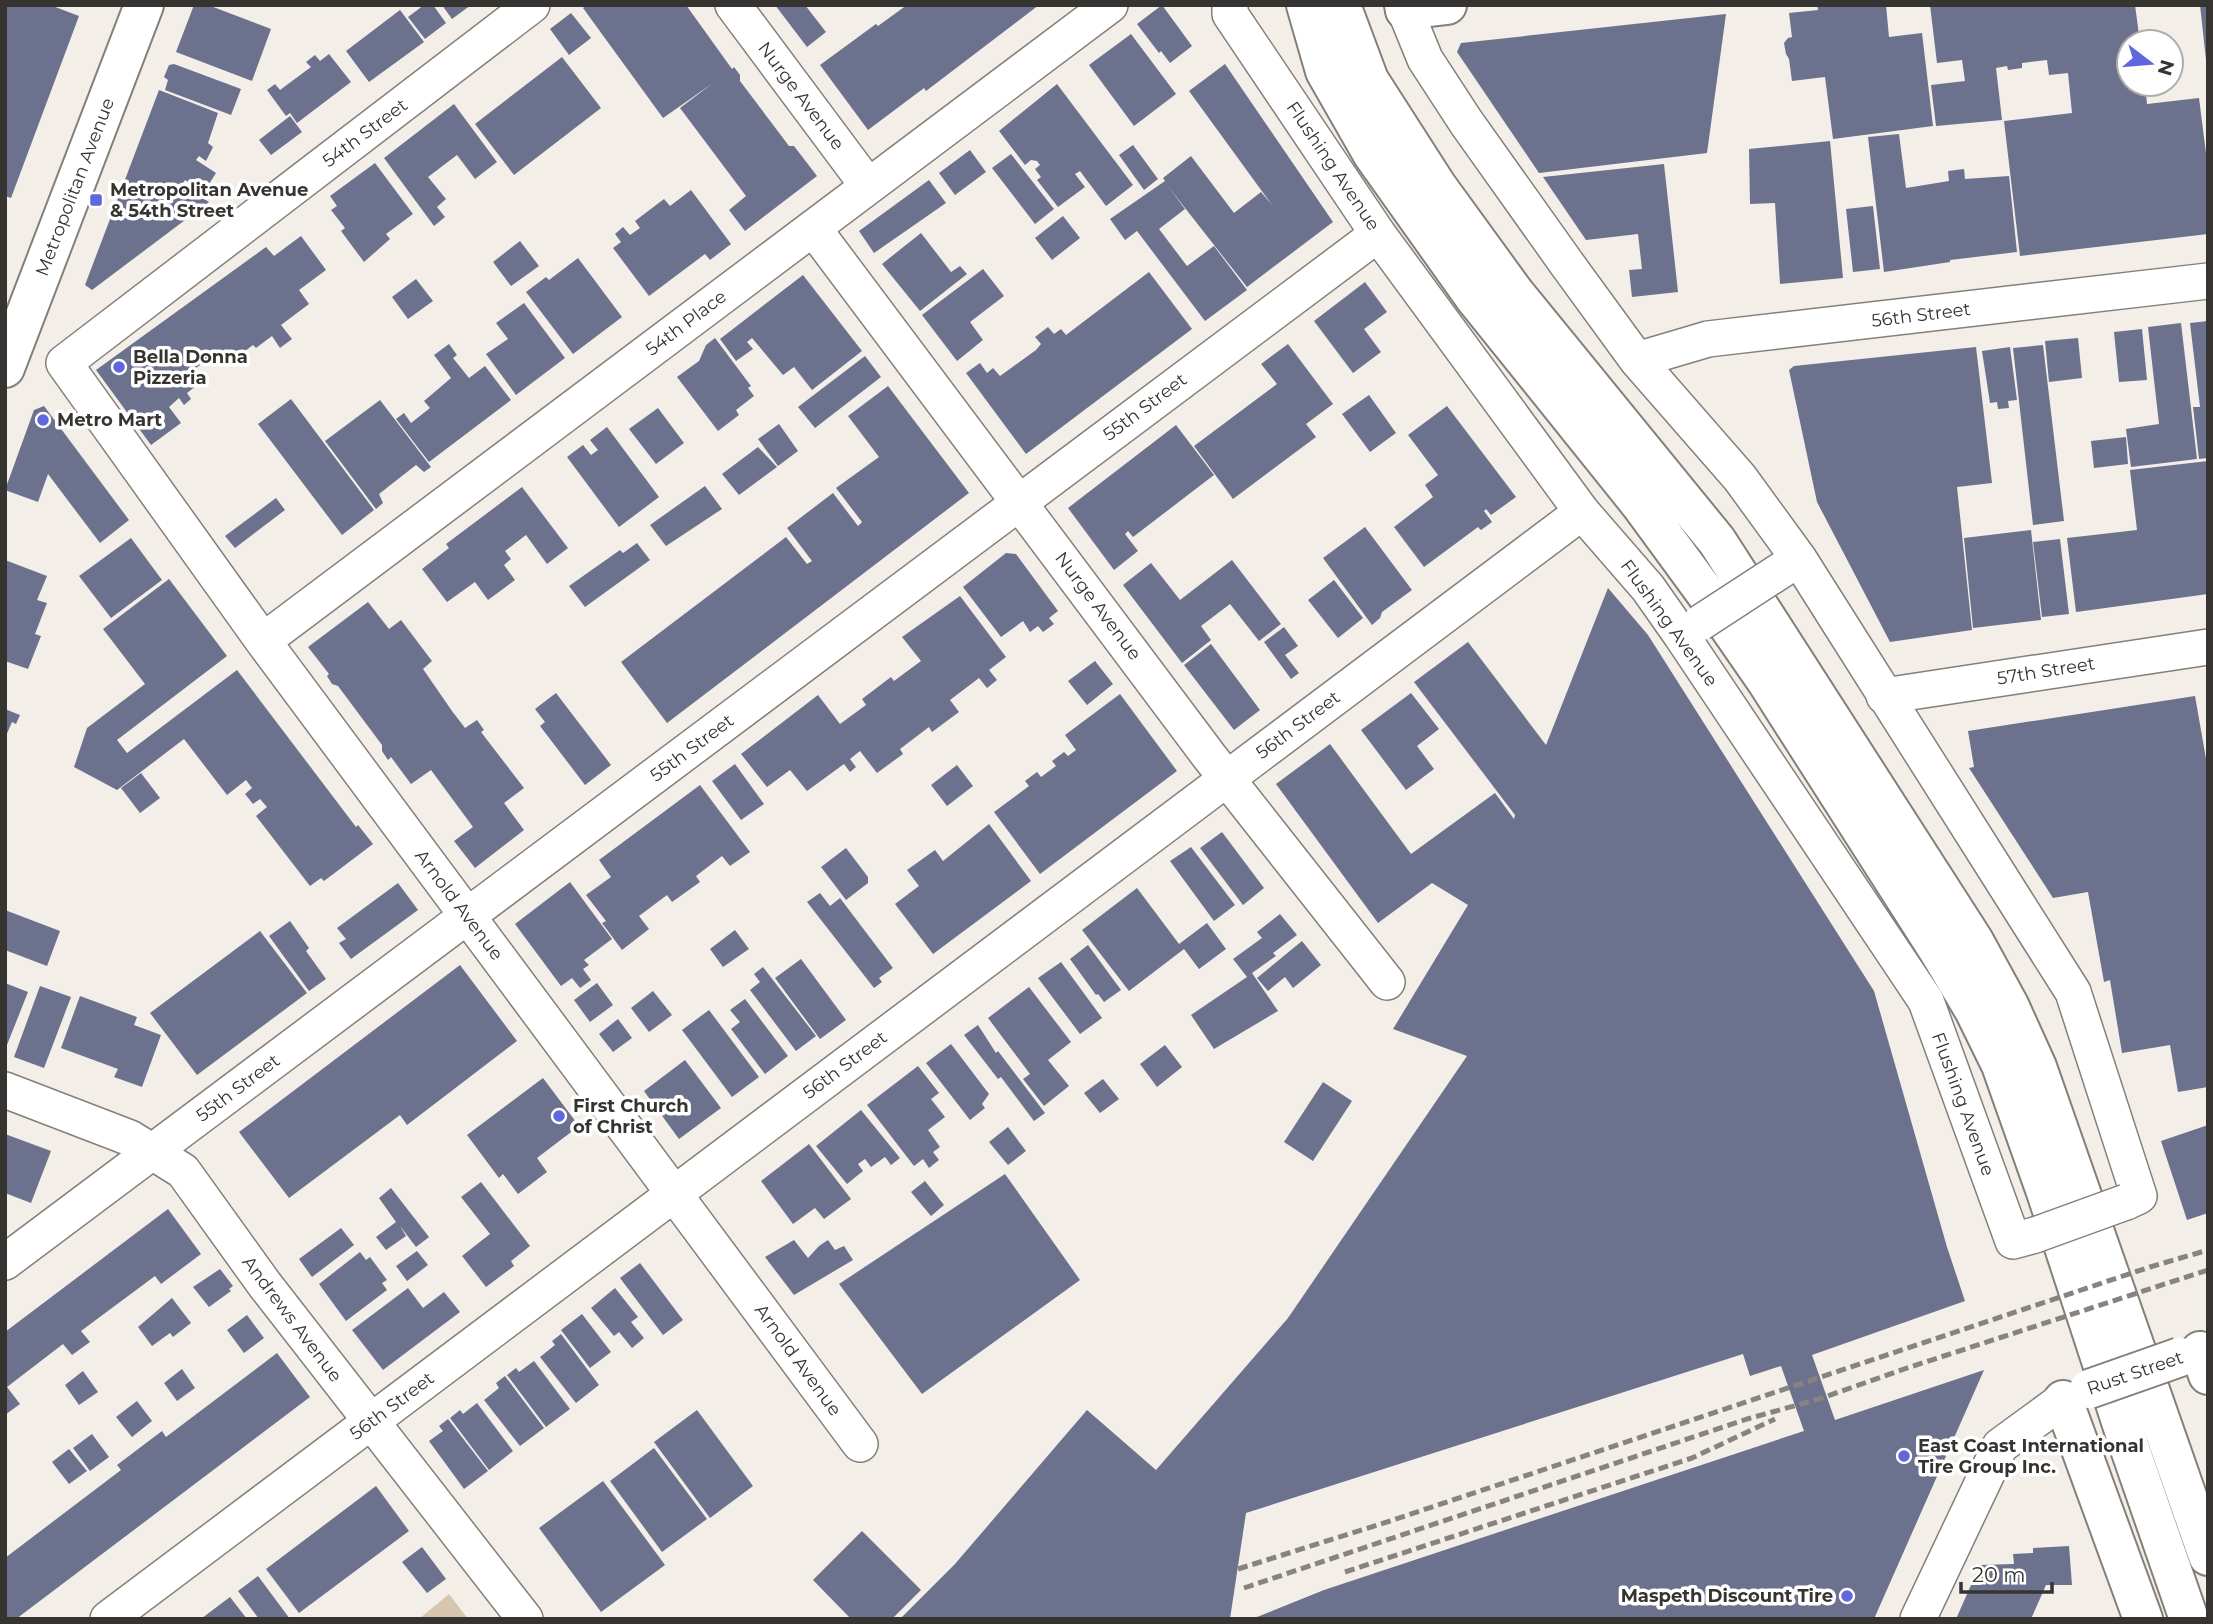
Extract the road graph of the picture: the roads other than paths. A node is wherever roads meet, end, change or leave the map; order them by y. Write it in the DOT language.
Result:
graph roads {
  1 [pos="144,5"];
  2 [pos="532,5"];
  3 [pos="733,5"];
  4 [pos="1110,5"];
  5 [pos="1230,5"];
  6 [pos="1306,5"];
  7 [pos="1341,5"];
  8 [pos="1447,5"];
  9 [pos="1405,7"];
  10 [pos="868,186"];
  11 [pos="813,228"];
  12 [pos="1378,234"];
  13 [pos="2208,281"];
  14 [pos="10,357"];
  15 [pos="1637,360"];
  16 [pos="64,363"];
  17 [pos="1019,502"];
  18 [pos="1582,512"];
  19 [pos="1791,564"];
  20 [pos="1690,629"];
  21 [pos="263,641"];
  22 [pos="2208,647"];
  23 [pos="1884,696"];
  24 [pos="1227,778"];
  25 [pos="468,917"];
  26 [pos="1388,982"];
  27 [pos="5,1090"];
  28 [pos="154,1152"];
  29 [pos="675,1193"];
  30 [pos="5,1262"];
  31 [pos="2199,1358"];
  32 [pos="2076,1394"];
  33 [pos="370,1422"];
  34 [pos="860,1444"];
  35 [pos="2208,1556"];
  36 [pos="108,1619"];
  37 [pos="525,1619"];
  38 [pos="1918,1619"];
  39 [pos="2143,1619"];
  40 [pos="2189,1619"];
  1 -- 14 [label="main road, Metropolitan Avenue"];
  2 -- 16 [label="street, 54th Street"];
  3 -- 10 [label="street, Nurge Avenue"];
  4 -- 10 [label="street, 54th Place"];
  5 -- 12 [label="street, Flushing Avenue"];
  6 -- 40 [label="main road"];
  7 -- 35 [label="main road"];
  8 -- 9 [label="main road"];
  9 -- 15 [label="street, Flushing Avenue"];
  10 -- 11 [label="street, 54th Place"];
  11 -- 17 [label="street, Nurge Avenue"];
  11 -- 21 [label="street, 54th Place"];
  12 -- 17 [label="street, 55th Street"];
  12 -- 18 [label="street, Flushing Avenue"];
  13 -- 15 [label="street, 56th Street"];
  14 -- 16 [label="street"];
  15 -- 19 [label="street, Flushing Avenue"];
  16 -- 21 [label="street, Arnold Avenue"];
  17 -- 24 [label="street, Nurge Avenue"];
  17 -- 25 [label="street, 55th Street"];
  18 -- 20 [label="street, Flushing Avenue"];
  18 -- 24 [label="street, 56th Street"];
  19 -- 20 [label="street, bridge"];
  19 -- 23 [label="street, Flushing Avenue"];
  20 -- 23 [label="street, Flushing Avenue, bridge"];
  21 -- 25 [label="street, Arnold Avenue"];
  22 -- 23 [label="street, 57th Street"];
  24 -- 26 [label="street, Nurge Avenue"];
  24 -- 29 [label="street, 56th Street"];
  25 -- 28 [label="street, 55th Street"];
  25 -- 29 [label="street, Arnold Avenue"];
  27 -- 28 [label="street, Andrews Avenue"];
  28 -- 30 [label="street, 55th Street"];
  28 -- 33 [label="street, Andrews Avenue"];
  29 -- 33 [label="street, 56th Street"];
  29 -- 34 [label="street, Arnold Avenue"];
  31 -- 32 [label="main road, Rust Street, bridge"];
  32 -- 38 [label="street"];
  32 -- 39 [label="main road"];
  33 -- 36 [label="street, 56th Street"];
  33 -- 37 [label="street, Andrews Avenue"];
}
